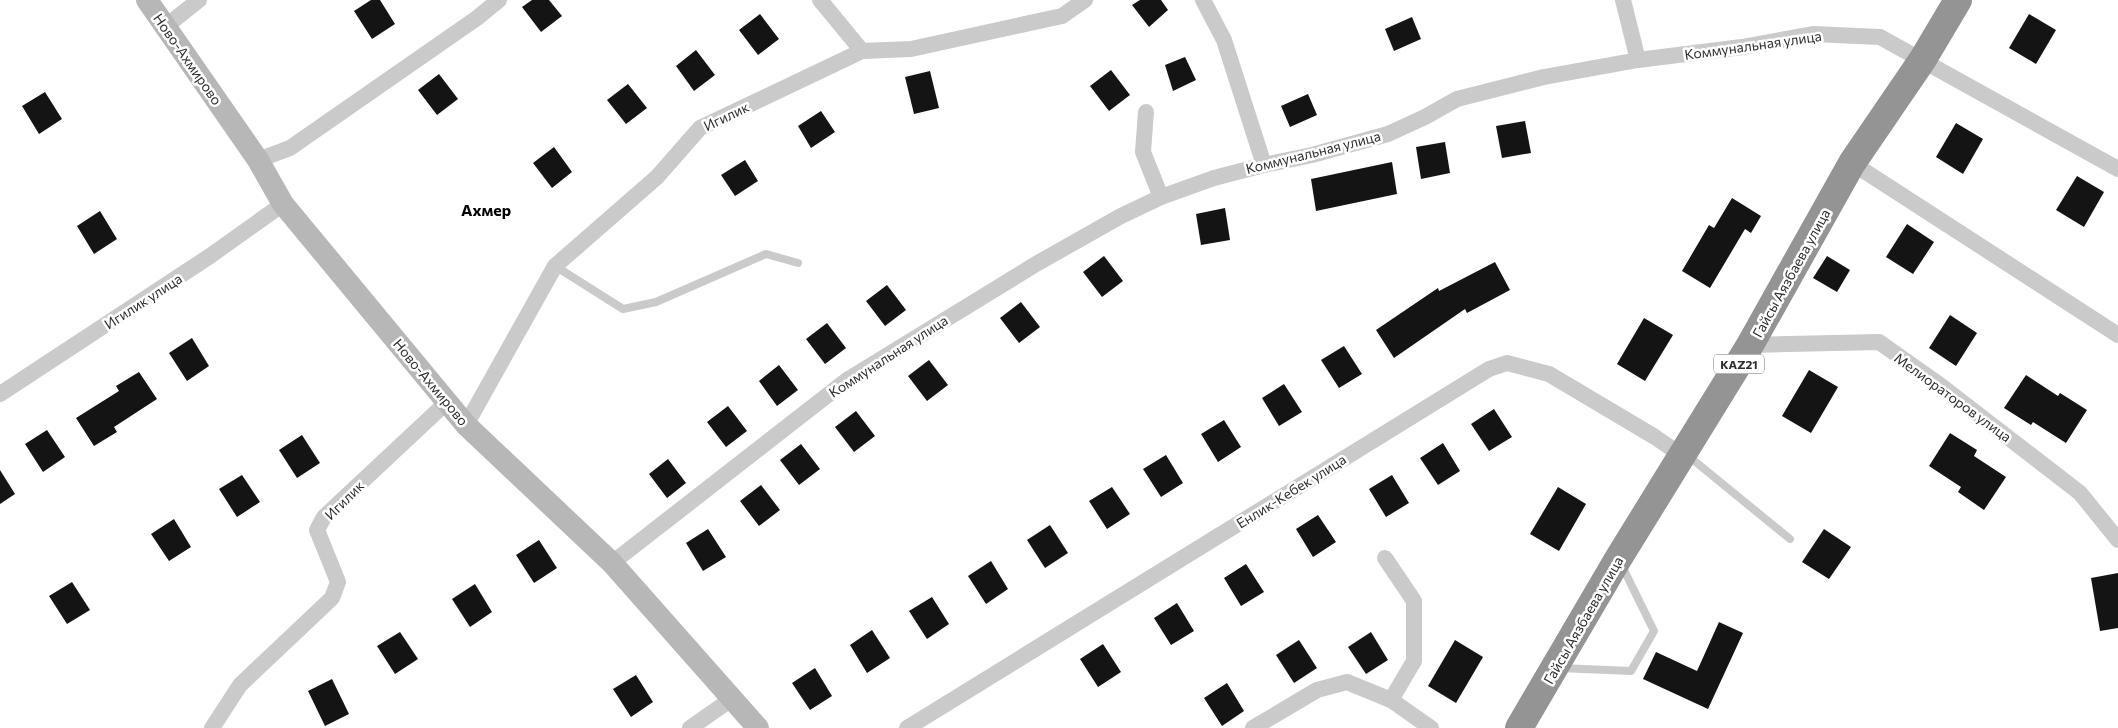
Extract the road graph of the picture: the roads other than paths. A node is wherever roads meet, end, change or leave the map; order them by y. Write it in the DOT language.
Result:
graph roads {
  1 [pos="147,0"];
  2 [pos="199,0"];
  3 [pos="498,0"];
  4 [pos="820,0"];
  5 [pos="1085,0"];
  6 [pos="1203,0"];
  7 [pos="1623,0"];
  8 [pos="1958,0"];
  9 [pos="165,27"];
  10 [pos="862,51"];
  11 [pos="1923,59"];
  12 [pos="1638,60"];
  13 [pos="1146,112"];
  14 [pos="258,160"];
  15 [pos="1852,163"];
  16 [pos="1264,165"];
  17 [pos="2118,169"];
  18 [pos="1160,197"];
  19 [pos="283,204"];
  20 [pos="798,263"];
  21 [pos="555,266"];
  22 [pos="2118,335"];
  23 [pos="1750,345"];
  24 [pos="0,394"];
  25 [pos="447,402"];
  26 [pos="466,425"];
  27 [pos="1681,455"];
  28 [pos="1790,539"];
  29 [pos="2118,540"];
  30 [pos="1385,558"];
  31 [pos="1618,559"];
  32 [pos="612,563"];
  33 [pos="1556,668"];
  34 [pos="733,698"];
  35 [pos="1391,700"];
  36 [pos="212,728"];
  37 [pos="690,728"];
  38 [pos="758,728"];
  39 [pos="908,728"];
  40 [pos="1253,728"];
  41 [pos="1431,728"];
  42 [pos="1519,728"];
  1 -- 9 [label="street, Ново-Ахмирово"];
  2 -- 9 [label="street"];
  3 -- 14 [label="street"];
  4 -- 10 [label="street"];
  5 -- 10 [label="street, Игилик"];
  6 -- 16 [label="street"];
  7 -- 12 [label="street"];
  8 -- 11 [label="highway, Гайсы Аязбаева улица / KAZ21"];
  9 -- 14 [label="street, Ново-Ахмирово"];
  10 -- 21 [label="street, Игилик"];
  11 -- 12 [label="street, Коммунальная улица"];
  11 -- 15 [label="highway, Гайсы Аязбаева улица / KAZ21"];
  11 -- 17 [label="street"];
  12 -- 16 [label="street, Коммунальная улица"];
  13 -- 18 [label="street"];
  14 -- 19 [label="street, Ново-Ахмирово"];
  15 -- 22 [label="street"];
  15 -- 23 [label="highway, Гайсы Аязбаева улица / KAZ21"];
  16 -- 18 [label="street, Коммунальная улица"];
  18 -- 32 [label="street, Коммунальная улица"];
  19 -- 24 [label="street, Игилик улица"];
  19 -- 25 [label="street, Ново-Ахмирово"];
  20 -- 21 [label="lane"];
  21 -- 26 [label="street, Игилик"];
  23 -- 27 [label="highway, Гайсы Аязбаева улица / KAZ21"];
  23 -- 29 [label="street, Мелиораторов улица"];
  25 -- 26 [label="street, Ново-Ахмирово"];
  25 -- 36 [label="street, Игилик"];
  26 -- 32 [label="street, Ново-Ахмирово"];
  27 -- 28 [label="lane"];
  27 -- 31 [label="highway, Гайсы Аязбаева улица / KAZ21"];
  27 -- 39 [label="street, Енлик-Кебек улица"];
  30 -- 35 [label="street"];
  31 -- 33 [label="highway, Гайсы Аязбаева улица / KAZ21"];
  31 -- 33 [label="lane"];
  32 -- 34 [label="street, Ново-Ахмирово"];
  33 -- 42 [label="highway, Гайсы Аязбаева улица / KAZ21"];
  34 -- 37 [label="street"];
  34 -- 38 [label="street, Ново-Ахмирово"];
  35 -- 40 [label="street"];
  35 -- 41 [label="street"];
}
